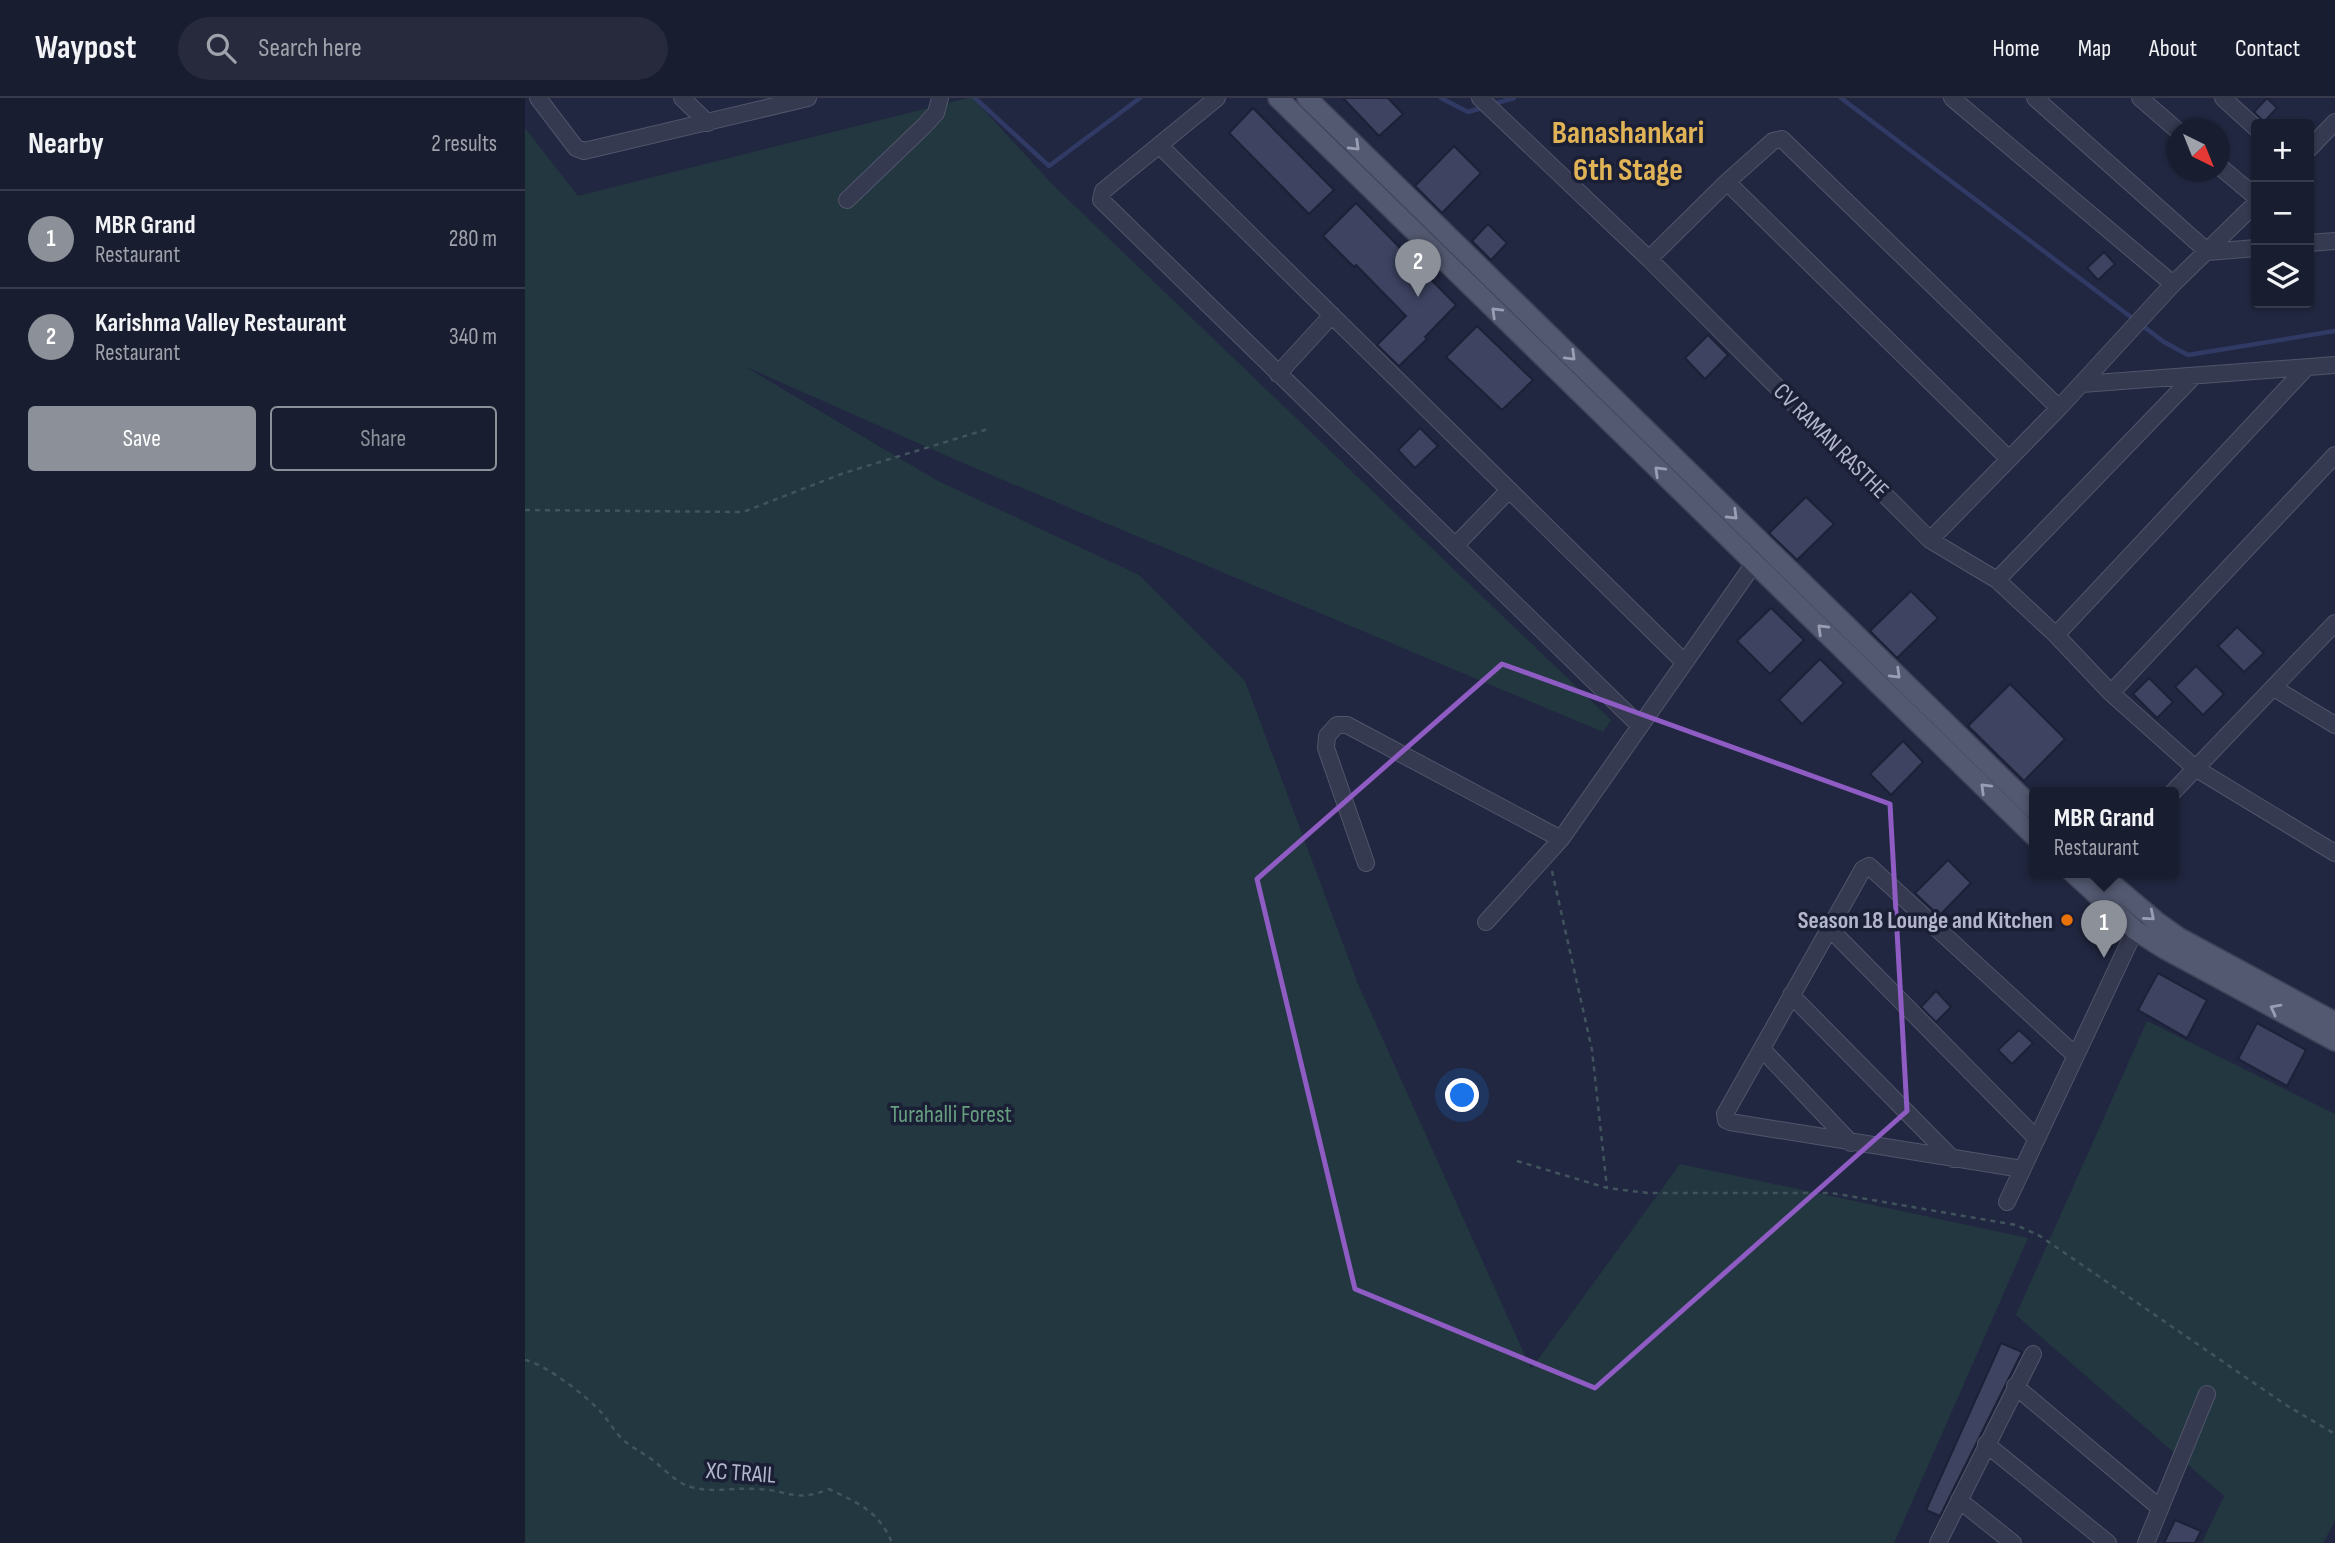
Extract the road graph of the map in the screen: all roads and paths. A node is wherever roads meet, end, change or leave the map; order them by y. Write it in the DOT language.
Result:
graph roads {
  1 [pos="538,98"];
  2 [pos="682,98"];
  3 [pos="940,98"];
  4 [pos="1217,98"];
  5 [pos="1278,98"];
  6 [pos="1307,98"];
  7 [pos="1480,98"];
  8 [pos="1952,98"];
  9 [pos="2035,98"];
  10 [pos="2140,98"];
  11 [pos="2223,98"];
  12 [pos="799,99"];
  13 [pos="2167,121"];
  14 [pos="2335,122"];
  15 [pos="708,123"];
  16 [pos="2251,123"];
  17 [pos="2314,144"];
  18 [pos="1160,145"];
  19 [pos="2230,175"];
  20 [pos="1727,182"];
  21 [pos="2251,193"];
  22 [pos="847,200"];
  23 [pos="2251,208"];
  24 [pos="2333,239"];
  25 [pos="2314,242"];
  26 [pos="2251,248"];
  27 [pos="2208,252"];
  28 [pos="1649,259"];
  29 [pos="2173,285"];
  30 [pos="1332,315"];
  31 [pos="2335,365"];
  32 [pos="2306,368"];
  33 [pos="1278,374"];
  34 [pos="2194,376"];
  35 [pos="2081,384"];
  36 [pos="2059,408"];
  37 [pos="988,429"];
  38 [pos="2335,456"];
  39 [pos="2009,459"];
  40 [pos="1509,490"];
  41 [pos="525,510"];
  42 [pos="1930,540"];
  43 [pos="1455,546"];
  44 [pos="1766,548"];
  45 [pos="1753,563"];
  46 [pos="1997,580"];
  47 [pos="2335,623"];
  48 [pos="2056,635"];
  49 [pos="1684,662"];
  50 [pos="2274,688"];
  51 [pos="2112,693"];
  52 [pos="2335,724"];
  53 [pos="1640,726"];
  54 [pos="2195,768"];
  55 [pos="2178,787"];
  56 [pos="2029,804"];
  57 [pos="2029,831"];
  58 [pos="1561,839"];
  59 [pos="2335,853"];
  60 [pos="1548,854"];
  61 [pos="1366,863"];
  62 [pos="2091,878"];
  63 [pos="2092,878"];
  64 [pos="1486,922"];
  65 [pos="1830,929"];
  66 [pos="2135,930"];
  67 [pos="1791,995"];
  68 [pos="2335,1022"];
  69 [pos="2335,1041"];
  70 [pos="1762,1049"];
  71 [pos="2075,1055"];
  72 [pos="2035,1137"];
  73 [pos="1851,1143"];
  74 [pos="1953,1159"];
  75 [pos="1517,1161"];
  76 [pos="2022,1169"];
  77 [pos="1607,1188"];
  78 [pos="2007,1202"];
  79 [pos="2033,1354"];
  80 [pos="525,1360"];
  81 [pos="2015,1387"];
  82 [pos="2207,1394"];
  83 [pos="2335,1434"];
  84 [pos="1986,1444"];
  85 [pos="1959,1500"];
  86 [pos="2160,1508"];
  87 [pos="892,1543"];
  88 [pos="1938,1543"];
  89 [pos="2014,1543"];
  90 [pos="2108,1543"];
  91 [pos="2146,1543"];
  1 -- 15 [label="street"];
  2 -- 15 [label="street"];
  3 -- 22 [label="street"];
  4 -- 18 [label="street"];
  45 -- 5 [label="main road, one-way"];
  6 -- 44 [label="main road, one-way"];
  7 -- 28 [label="street, CV RAMAN RASTHE"];
  8 -- 29 [label="street"];
  9 -- 27 [label="street"];
  10 -- 13 [label="street"];
  11 -- 16 [label="street"];
  12 -- 15 [label="street"];
  14 -- 17 [label="street"];
  18 -- 30 [label="street"];
  18 -- 33 [label="street"];
  19 -- 21 [label="street"];
  20 -- 28 [label="street"];
  20 -- 36 [label="street"];
  20 -- 39 [label="street"];
  23 -- 27 [label="street"];
  24 -- 25 [label="street"];
  26 -- 27 [label="street"];
  27 -- 29 [label="street"];
  28 -- 42 [label="street, CV RAMAN RASTHE"];
  29 -- 35 [label="street"];
  30 -- 33 [label="street"];
  30 -- 40 [label="street"];
  31 -- 32 [label="street"];
  32 -- 34 [label="street"];
  32 -- 48 [label="street"];
  33 -- 43 [label="street"];
  34 -- 35 [label="street"];
  34 -- 46 [label="street"];
  35 -- 36 [label="street"];
  36 -- 39 [label="street"];
  37 -- 41 [label="path"];
  38 -- 51 [label="street"];
  39 -- 42 [label="street"];
  40 -- 43 [label="street"];
  40 -- 49 [label="street"];
  42 -- 46 [label="street, CV RAMAN RASTHE"];
  43 -- 53 [label="street"];
  44 -- 45 [label="street"];
  44 -- 56 [label="main road, one-way"];
  45 -- 49 [label="street"];
  57 -- 45 [label="main road, one-way"];
  46 -- 48 [label="street, CV RAMAN RASTHE"];
  47 -- 50 [label="street"];
  48 -- 51 [label="street, CV RAMAN RASTHE"];
  49 -- 53 [label="street"];
  50 -- 52 [label="street"];
  50 -- 54 [label="street"];
  51 -- 54 [label="street, CV RAMAN RASTHE"];
  53 -- 58 [label="street"];
  54 -- 55 [label="street"];
  54 -- 59 [label="street, CV RAMAN RASTHE"];
  58 -- 60 [label="street"];
  58 -- 61 [label="street"];
  60 -- 64 [label="street"];
  60 -- 77 [label="path"];
  62 -- 66 [label="main road"];
  63 -- 68 [label="main road, one-way"];
  65 -- 67 [label="street"];
  65 -- 71 [label="street"];
  65 -- 72 [label="street"];
  69 -- 66 [label="main road, one-way"];
  66 -- 71 [label="street"];
  67 -- 70 [label="street"];
  67 -- 74 [label="street"];
  70 -- 73 [label="street"];
  70 -- 73 [label="street"];
  71 -- 72 [label="street"];
  72 -- 76 [label="street"];
  73 -- 74 [label="street"];
  74 -- 76 [label="street"];
  75 -- 77 [label="path"];
  76 -- 78 [label="street"];
  77 -- 83 [label="path"];
  79 -- 81 [label="street"];
  80 -- 87 [label="path, XC TRAIL"];
  81 -- 84 [label="street"];
  81 -- 86 [label="street"];
  82 -- 86 [label="street"];
  84 -- 85 [label="street"];
  84 -- 90 [label="street"];
  85 -- 88 [label="street"];
  85 -- 89 [label="street"];
  86 -- 91 [label="street"];
}
